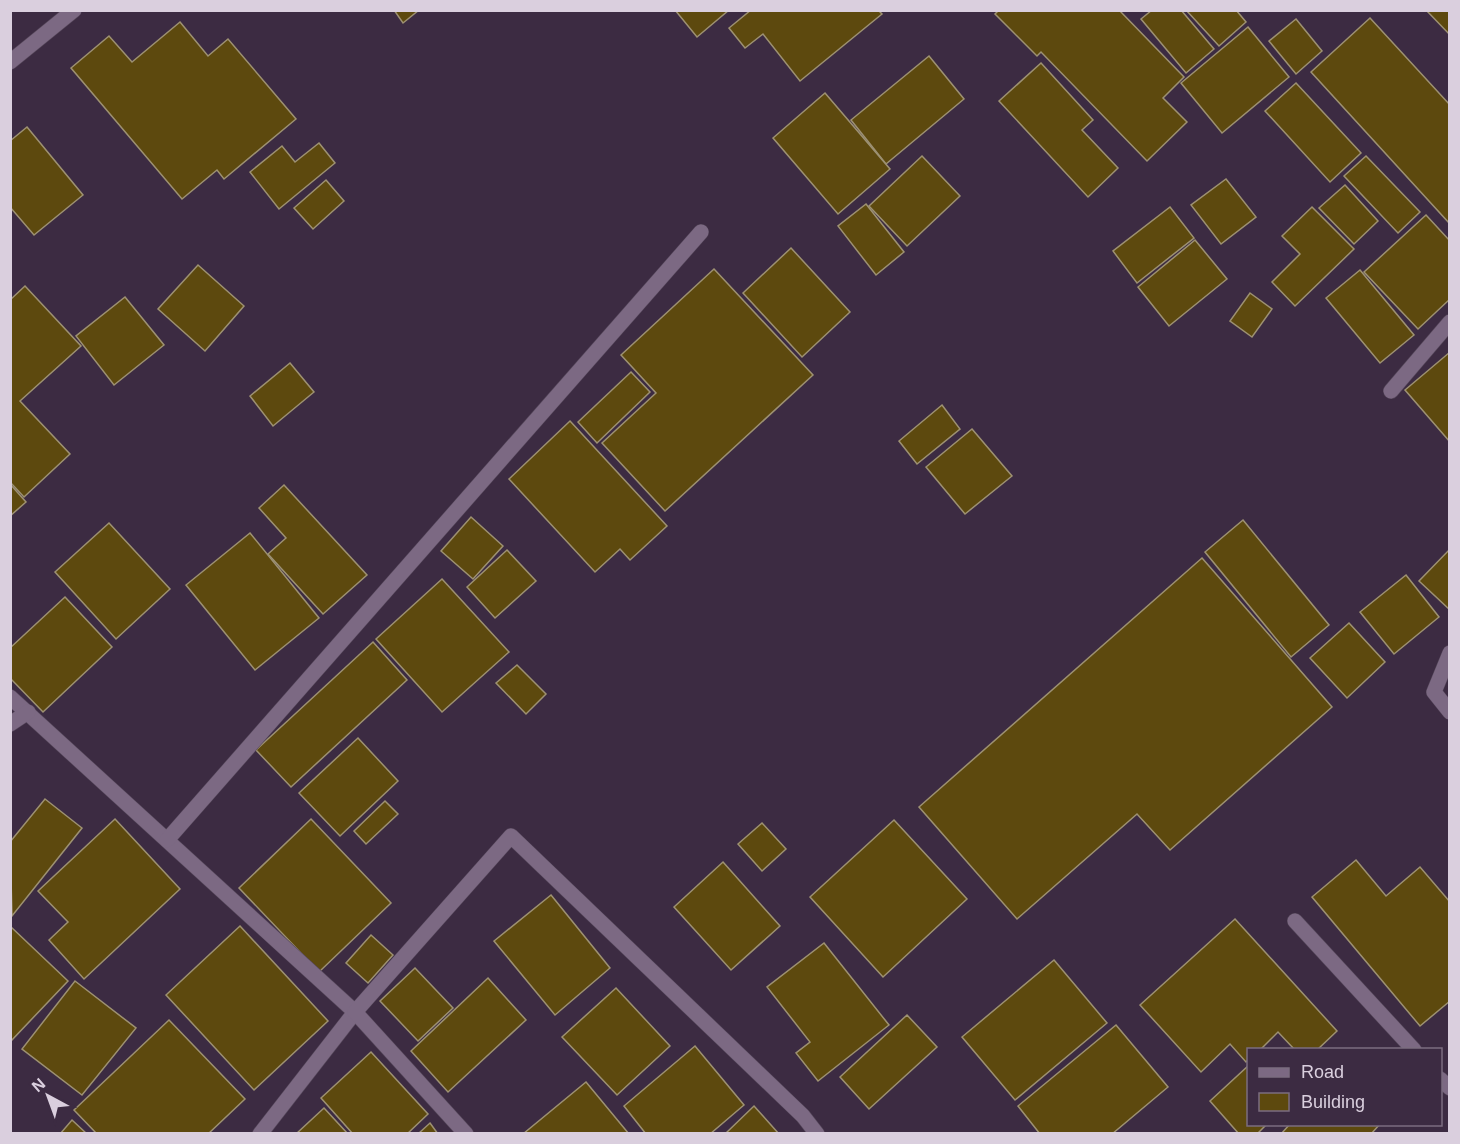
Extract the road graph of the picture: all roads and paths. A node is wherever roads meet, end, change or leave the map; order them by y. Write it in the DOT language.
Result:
graph roads {
  1 [pos="74,10"];
  2 [pos="10,62"];
  3 [pos="701,232"];
  4 [pos="1449,322"];
  5 [pos="1391,391"];
  6 [pos="1449,653"];
  7 [pos="10,697"];
  8 [pos="28,712"];
  9 [pos="1449,712"];
  10 [pos="10,724"];
  11 [pos="167,840"];
  12 [pos="1295,921"];
  13 [pos="356,1011"];
  14 [pos="1412,1048"];
  15 [pos="260,1134"];
  16 [pos="466,1134"];
  17 [pos="818,1134"];
  1 -- 2 [label="street"];
  3 -- 11 [label="street"];
  4 -- 5 [label="street"];
  6 -- 9 [label="street"];
  7 -- 8 [label="street"];
  8 -- 10 [label="street"];
  8 -- 11 [label="street"];
  11 -- 13 [label="street"];
  12 -- 14 [label="street"];
  13 -- 15 [label="street"];
  13 -- 16 [label="street"];
  13 -- 17 [label="street"];
}
